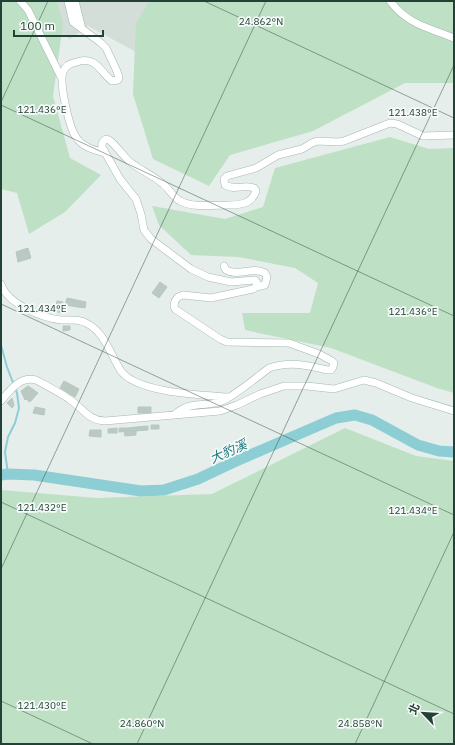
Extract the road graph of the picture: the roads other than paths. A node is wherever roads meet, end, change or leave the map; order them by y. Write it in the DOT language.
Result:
graph roads {
  1 [pos="20,1"];
  2 [pos="68,1"];
  3 [pos="75,1"];
  4 [pos="390,1"];
  5 [pos="82,29"];
  6 [pos="454,38"];
  7 [pos="62,79"];
  8 [pos="454,135"];
  9 [pos="105,153"];
  10 [pos="224,266"];
  11 [pos="1,284"];
  12 [pos="256,286"];
  13 [pos="228,398"];
  14 [pos="1,401"];
  15 [pos="454,411"];
  16 [pos="175,414"];
  1 -- 7 [label="street"];
  2 -- 5 [label="street"];
  3 -- 5 [label="street"];
  4 -- 6 [label="street"];
  5 -- 7 [label="street"];
  7 -- 9 [label="street"];
  8 -- 9 [label="street"];
  9 -- 12 [label="street"];
  10 -- 12 [label="street"];
  11 -- 13 [label="street"];
  12 -- 13 [label="street"];
  13 -- 16 [label="street"];
  14 -- 16 [label="street"];
  15 -- 16 [label="street"];
}
